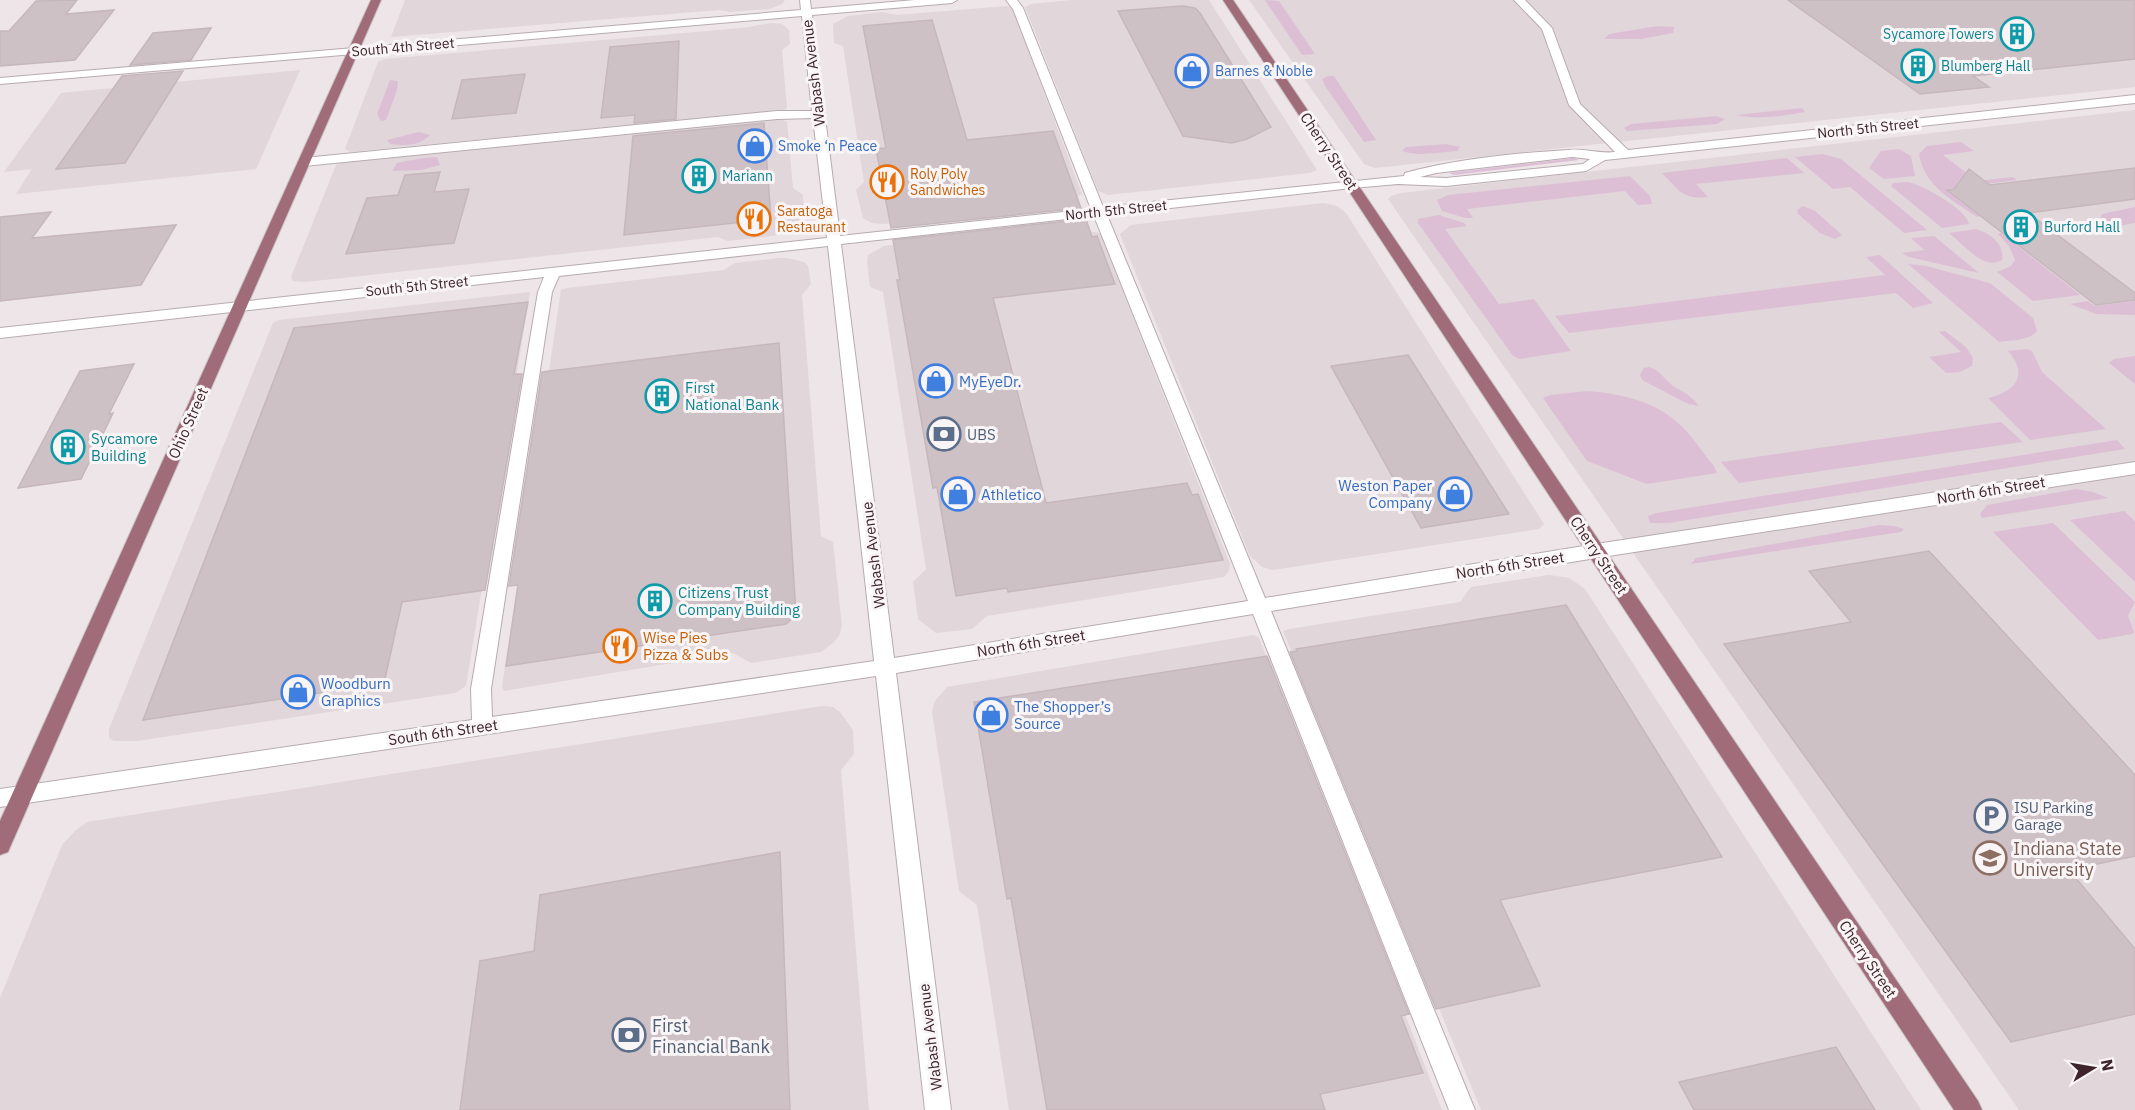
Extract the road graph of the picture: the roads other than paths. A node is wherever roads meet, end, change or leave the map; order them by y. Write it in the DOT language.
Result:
graph roads {
  1 [pos="376,0"];
  2 [pos="952,0"];
  3 [pos="1011,0"];
  4 [pos="1228,0"];
  5 [pos="1520,0"];
  6 [pos="806,7"];
  7 [pos="353,51"];
  8 [pos="0,81"];
  9 [pos="2135,99"];
  10 [pos="818,114"];
  11 [pos="1625,154"];
  12 [pos="304,162"];
  13 [pos="1352,184"];
  14 [pos="1099,212"];
  15 [pos="834,241"];
  16 [pos="553,272"];
  17 [pos="240,306"];
  18 [pos="0,333"];
  19 [pos="2135,468"];
  20 [pos="1596,551"];
  21 [pos="1258,606"];
  22 [pos="887,667"];
  23 [pos="482,726"];
  24 [pos="22,794"];
  25 [pos="0,798"];
  26 [pos="0,845"];
  27 [pos="938,1110"];
  28 [pos="1462,1110"];
  29 [pos="1969,1110"];
  1 -- 7 [label="main road, Ohio Street"];
  2 -- 6 [label="street, South 4th Street"];
  3 -- 14 [label="street"];
  4 -- 13 [label="main road, Cherry Street"];
  5 -- 11 [label="street"];
  6 -- 7 [label="street, South 4th Street"];
  6 -- 10 [label="street, Wabash Avenue"];
  7 -- 8 [label="street, South 4th Street"];
  7 -- 12 [label="main road, Ohio Street"];
  9 -- 11 [label="street, North 5th Street"];
  10 -- 12 [label="street"];
  10 -- 15 [label="street, Wabash Avenue"];
  11 -- 13 [label="street, North 5th Street"];
  12 -- 17 [label="main road, Ohio Street"];
  13 -- 14 [label="street, North 5th Street"];
  13 -- 20 [label="main road, Cherry Street"];
  14 -- 15 [label="street, North 5th Street"];
  14 -- 21 [label="street"];
  15 -- 16 [label="street, South 5th Street"];
  15 -- 22 [label="street, Wabash Avenue"];
  16 -- 17 [label="street, South 5th Street"];
  16 -- 23 [label="street"];
  17 -- 18 [label="street, South 5th Street"];
  17 -- 24 [label="main road, Ohio Street"];
  19 -- 20 [label="street, North 6th Street"];
  20 -- 21 [label="street, North 6th Street"];
  20 -- 29 [label="main road, Cherry Street"];
  21 -- 22 [label="street, North 6th Street"];
  21 -- 28 [label="street"];
  22 -- 23 [label="street, South 6th Street"];
  22 -- 27 [label="street, Wabash Avenue"];
  23 -- 24 [label="street, South 6th Street"];
  24 -- 25 [label="street, South 6th Street"];
  24 -- 26 [label="main road, Ohio Street"];
}
